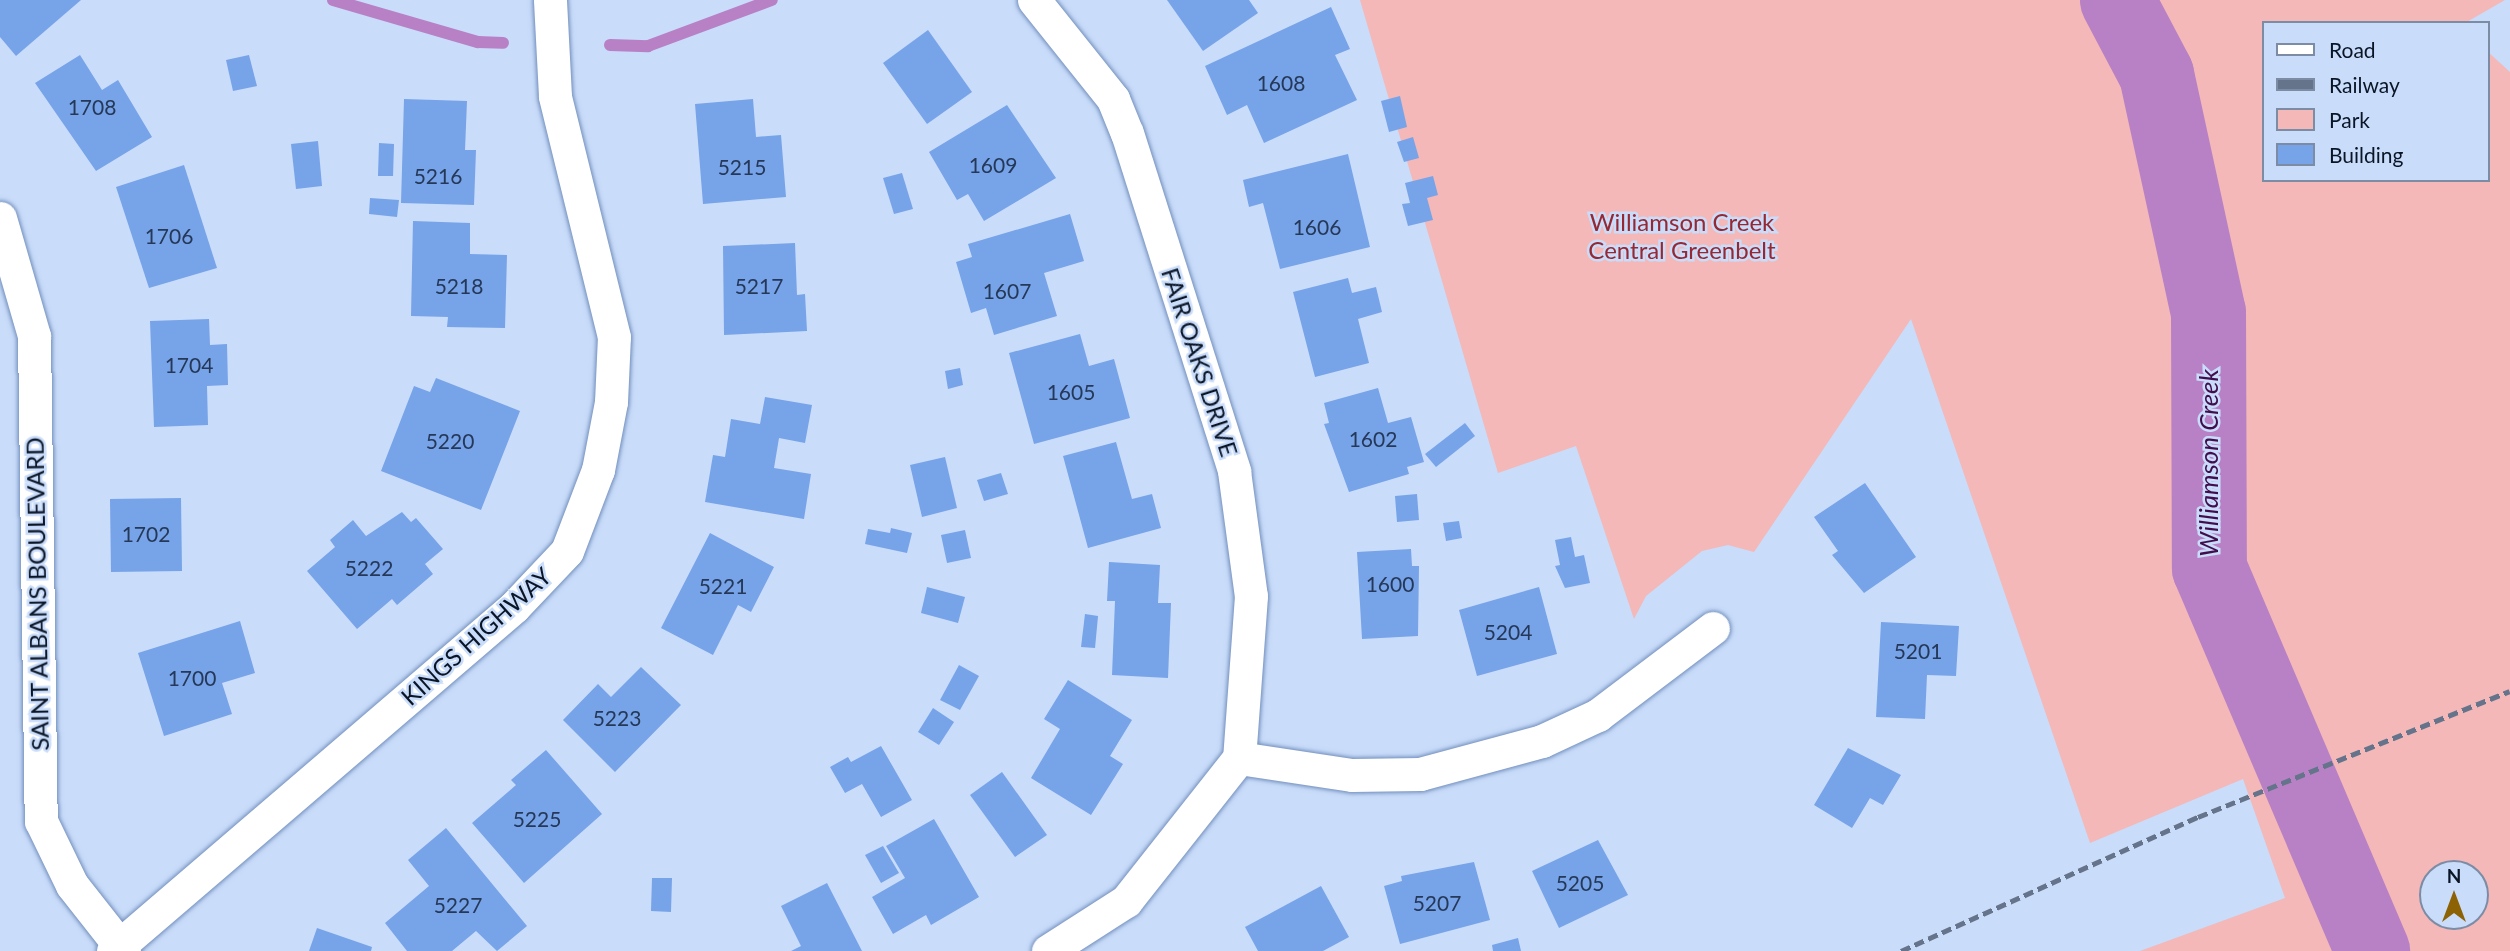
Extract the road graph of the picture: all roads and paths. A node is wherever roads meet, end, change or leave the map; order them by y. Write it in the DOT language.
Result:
graph roads {
  1 [pos="550,0"];
  2 [pos="1034,0"];
  3 [pos="0,218"];
  4 [pos="1713,628"];
  5 [pos="1239,758"];
  6 [pos="119,949"];
  7 [pos="1048,951"];
  1 -- 6 [label="street, KINGS HIGHWAY"];
  2 -- 5 [label="street, FAIR OAKS DRIVE"];
  3 -- 6 [label="street, SAINT ALBANS BOULEVARD"];
  4 -- 5 [label="street"];
  5 -- 7 [label="street"];
}
